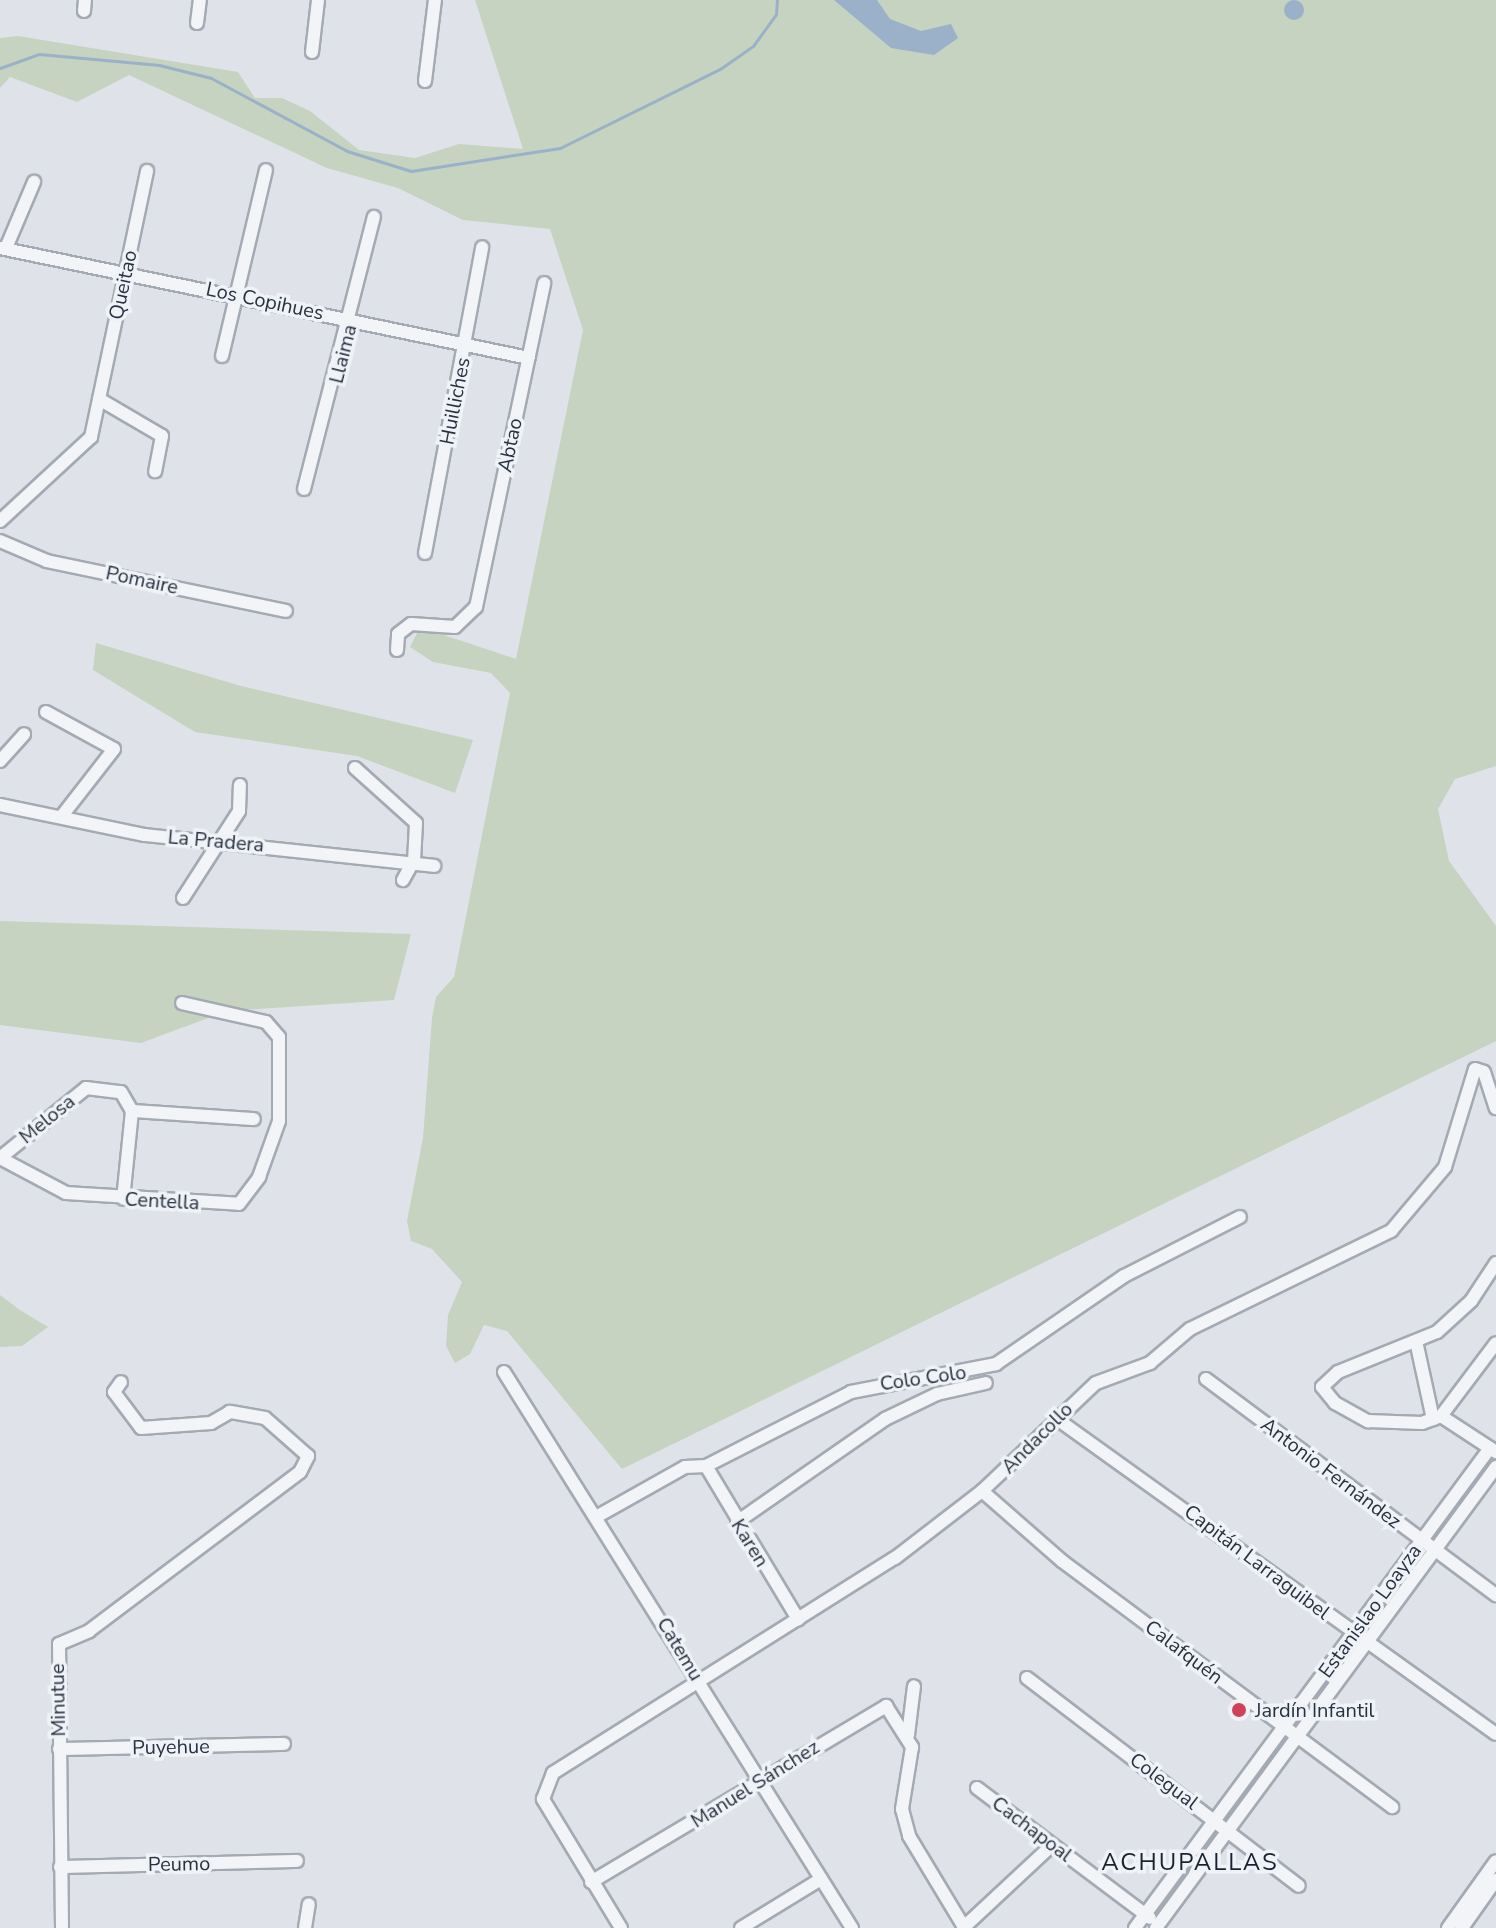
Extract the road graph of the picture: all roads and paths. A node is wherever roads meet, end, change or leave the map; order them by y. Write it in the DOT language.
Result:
graph roads {
  1 [pos="200,0"];
  2 [pos="318,0"];
  3 [pos="435,0"];
  4 [pos="197,23"];
  5 [pos="312,52"];
  6 [pos="425,81"];
  7 [pos="266,170"];
  8 [pos="147,171"];
  9 [pos="34,182"];
  10 [pos="374,217"];
  11 [pos="482,247"];
  12 [pos="3,248"];
  13 [pos="126,271"];
  14 [pos="544,283"];
  15 [pos="236,295"];
  16 [pos="352,321"];
  17 [pos="466,345"];
  18 [pos="222,356"];
  19 [pos="529,358"];
  20 [pos="99,399"];
  21 [pos="155,471"];
  22 [pos="304,489"];
  23 [pos="0,521"];
  24 [pos="0,541"];
  25 [pos="425,553"];
  26 [pos="286,611"];
  27 [pos="397,650"];
  28 [pos="46,712"];
  29 [pos="24,734"];
  30 [pos="0,761"];
  31 [pos="355,768"];
  32 [pos="240,785"];
  33 [pos="0,805"];
  34 [pos="61,817"];
  35 [pos="217,844"];
  36 [pos="412,862"];
  37 [pos="434,866"];
  38 [pos="403,880"];
  39 [pos="183,898"];
  40 [pos="182,1003"];
  41 [pos="1496,1108"];
  42 [pos="132,1111"];
  43 [pos="254,1119"];
  44 [pos="0,1158"];
  45 [pos="123,1199"];
  46 [pos="1240,1217"];
  47 [pos="1496,1263"];
  48 [pos="1416,1341"];
  49 [pos="1496,1343"];
  50 [pos="504,1372"];
  51 [pos="1206,1379"];
  52 [pos="121,1382"];
  53 [pos="986,1383"];
  54 [pos="1437,1417"];
  55 [pos="1057,1419"];
  56 [pos="1493,1450"];
  57 [pos="706,1466"];
  58 [pos="1496,1467"];
  59 [pos="982,1491"];
  60 [pos="596,1517"];
  61 [pos="737,1522"];
  62 [pos="1422,1542"];
  63 [pos="1434,1551"];
  64 [pos="1496,1595"];
  65 [pos="798,1619"];
  66 [pos="1359,1639"];
  67 [pos="1027,1678"];
  68 [pos="701,1684"];
  69 [pos="914,1686"];
  70 [pos="1284,1727"];
  71 [pos="1496,1734"];
  72 [pos="1297,1736"];
  73 [pos="909,1739"];
  74 [pos="284,1744"];
  75 [pos="59,1749"];
  76 [pos="763,1781"];
  77 [pos="977,1788"];
  78 [pos="1392,1807"];
  79 [pos="1216,1820"];
  80 [pos="1228,1830"];
  81 [pos="1052,1845"];
  82 [pos="297,1861"];
  83 [pos="1496,1861"];
  84 [pos="60,1867"];
  85 [pos="821,1879"];
  86 [pos="1493,1880"];
  87 [pos="591,1882"];
  88 [pos="1299,1886"];
  89 [pos="309,1904"];
  90 [pos="1146,1915"];
  91 [pos="1159,1927"];
  92 [pos="62,1928"];
  93 [pos="305,1928"];
  94 [pos="621,1928"];
  95 [pos="741,1928"];
  96 [pos="852,1928"];
  97 [pos="963,1928"];
  98 [pos="1135,1928"];
  99 [pos="1448,1928"];
  100 [pos="1462,1928"];
  1 -- 4 [label="street"];
  2 -- 5 [label="street"];
  3 -- 6 [label="street"];
  7 -- 15 [label="street"];
  8 -- 13 [label="street, Queitao"];
  9 -- 12 [label="street"];
  10 -- 16 [label="street, Llaima"];
  11 -- 17 [label="street, Huilliches"];
  12 -- 13 [label="street, Los Copihues"];
  13 -- 15 [label="street, Los Copihues"];
  13 -- 20 [label="street, Queitao"];
  14 -- 19 [label="street, Abtao"];
  15 -- 16 [label="street, Los Copihues"];
  15 -- 18 [label="street"];
  16 -- 17 [label="street, Los Copihues"];
  16 -- 22 [label="street, Llaima"];
  17 -- 19 [label="street, Los Copihues"];
  17 -- 25 [label="street, Huilliches"];
  19 -- 27 [label="street, Abtao"];
  20 -- 21 [label="street"];
  20 -- 23 [label="street, Queitao"];
  24 -- 26 [label="street, Pomaire"];
  28 -- 34 [label="street"];
  29 -- 30 [label="street"];
  31 -- 36 [label="street"];
  32 -- 35 [label="street"];
  33 -- 34 [label="street, La Pradera"];
  34 -- 35 [label="street, La Pradera"];
  35 -- 36 [label="street, La Pradera"];
  35 -- 39 [label="street"];
  36 -- 37 [label="street, La Pradera"];
  36 -- 38 [label="street"];
  40 -- 45 [label="street, Centella"];
  41 -- 55 [label="street, Andacollo"];
  42 -- 43 [label="street"];
  42 -- 44 [label="street, Melosa"];
  42 -- 45 [label="street"];
  44 -- 45 [label="street, Centella"];
  46 -- 57 [label="street, Colo Colo"];
  47 -- 48 [label="street"];
  48 -- 54 [label="street"];
  48 -- 54 [label="street"];
  49 -- 54 [label="street"];
  50 -- 60 [label="street, Catemu"];
  51 -- 62 [label="street, Antonio Fernández"];
  52 -- 75 [label="street, Minutue"];
  53 -- 61 [label="street, Colo Colo"];
  54 -- 56 [label="street"];
  55 -- 59 [label="street, Andacollo"];
  55 -- 66 [label="street, Capitán Larraguibel"];
  56 -- 62 [label="street, Estanislao Loayza"];
  57 -- 60 [label="street, Colo Colo"];
  57 -- 61 [label="street, Karen"];
  58 -- 63 [label="street, Estanislao Loayza"];
  59 -- 65 [label="street, Andacollo"];
  59 -- 70 [label="street, Calafquén"];
  60 -- 68 [label="street, Catemu"];
  61 -- 65 [label="street, Karen"];
  62 -- 63 [label="street, Antonio Fernández"];
  62 -- 66 [label="street, Estanislao Loayza"];
  63 -- 64 [label="street, Antonio Fernández"];
  63 -- 66 [label="street, Estanislao Loayza"];
  65 -- 68 [label="street, Andacollo"];
  66 -- 70 [label="street, Estanislao Loayza"];
  66 -- 71 [label="street, Capitán Larraguibel"];
  66 -- 72 [label="street, Estanislao Loayza"];
  67 -- 79 [label="street, Colegual"];
  68 -- 76 [label="street, Catemu"];
  68 -- 87 [label="street, Andacollo"];
  69 -- 73 [label="street"];
  70 -- 72 [label="street, Calafquén"];
  70 -- 79 [label="street, Estanislao Loayza"];
  72 -- 78 [label="street, Calafquén"];
  72 -- 80 [label="street, Estanislao Loayza"];
  73 -- 76 [label="street, Manuel Sánchez"];
  73 -- 97 [label="street"];
  74 -- 75 [label="street, Puyehue"];
  75 -- 84 [label="street, Minutue"];
  76 -- 85 [label="street, Catemu"];
  76 -- 87 [label="street, Manuel Sánchez"];
  77 -- 81 [label="street, Cachapoal"];
  79 -- 80 [label="street, Colegual"];
  79 -- 90 [label="street, Estanislao Loayza"];
  80 -- 88 [label="street, Colegual"];
  80 -- 91 [label="street, Estanislao Loayza"];
  81 -- 90 [label="street, Cachapoal"];
  81 -- 97 [label="street"];
  82 -- 84 [label="street, Peumo"];
  83 -- 86 [label="street"];
  84 -- 92 [label="street, Minutue"];
  85 -- 95 [label="street"];
  85 -- 96 [label="street, Catemu"];
  86 -- 99 [label="street"];
  86 -- 100 [label="street"];
  87 -- 94 [label="street"];
  89 -- 93 [label="street"];
  90 -- 91 [label="street, Cachapoal"];
  90 -- 98 [label="street, Estanislao Loayza"];
}
